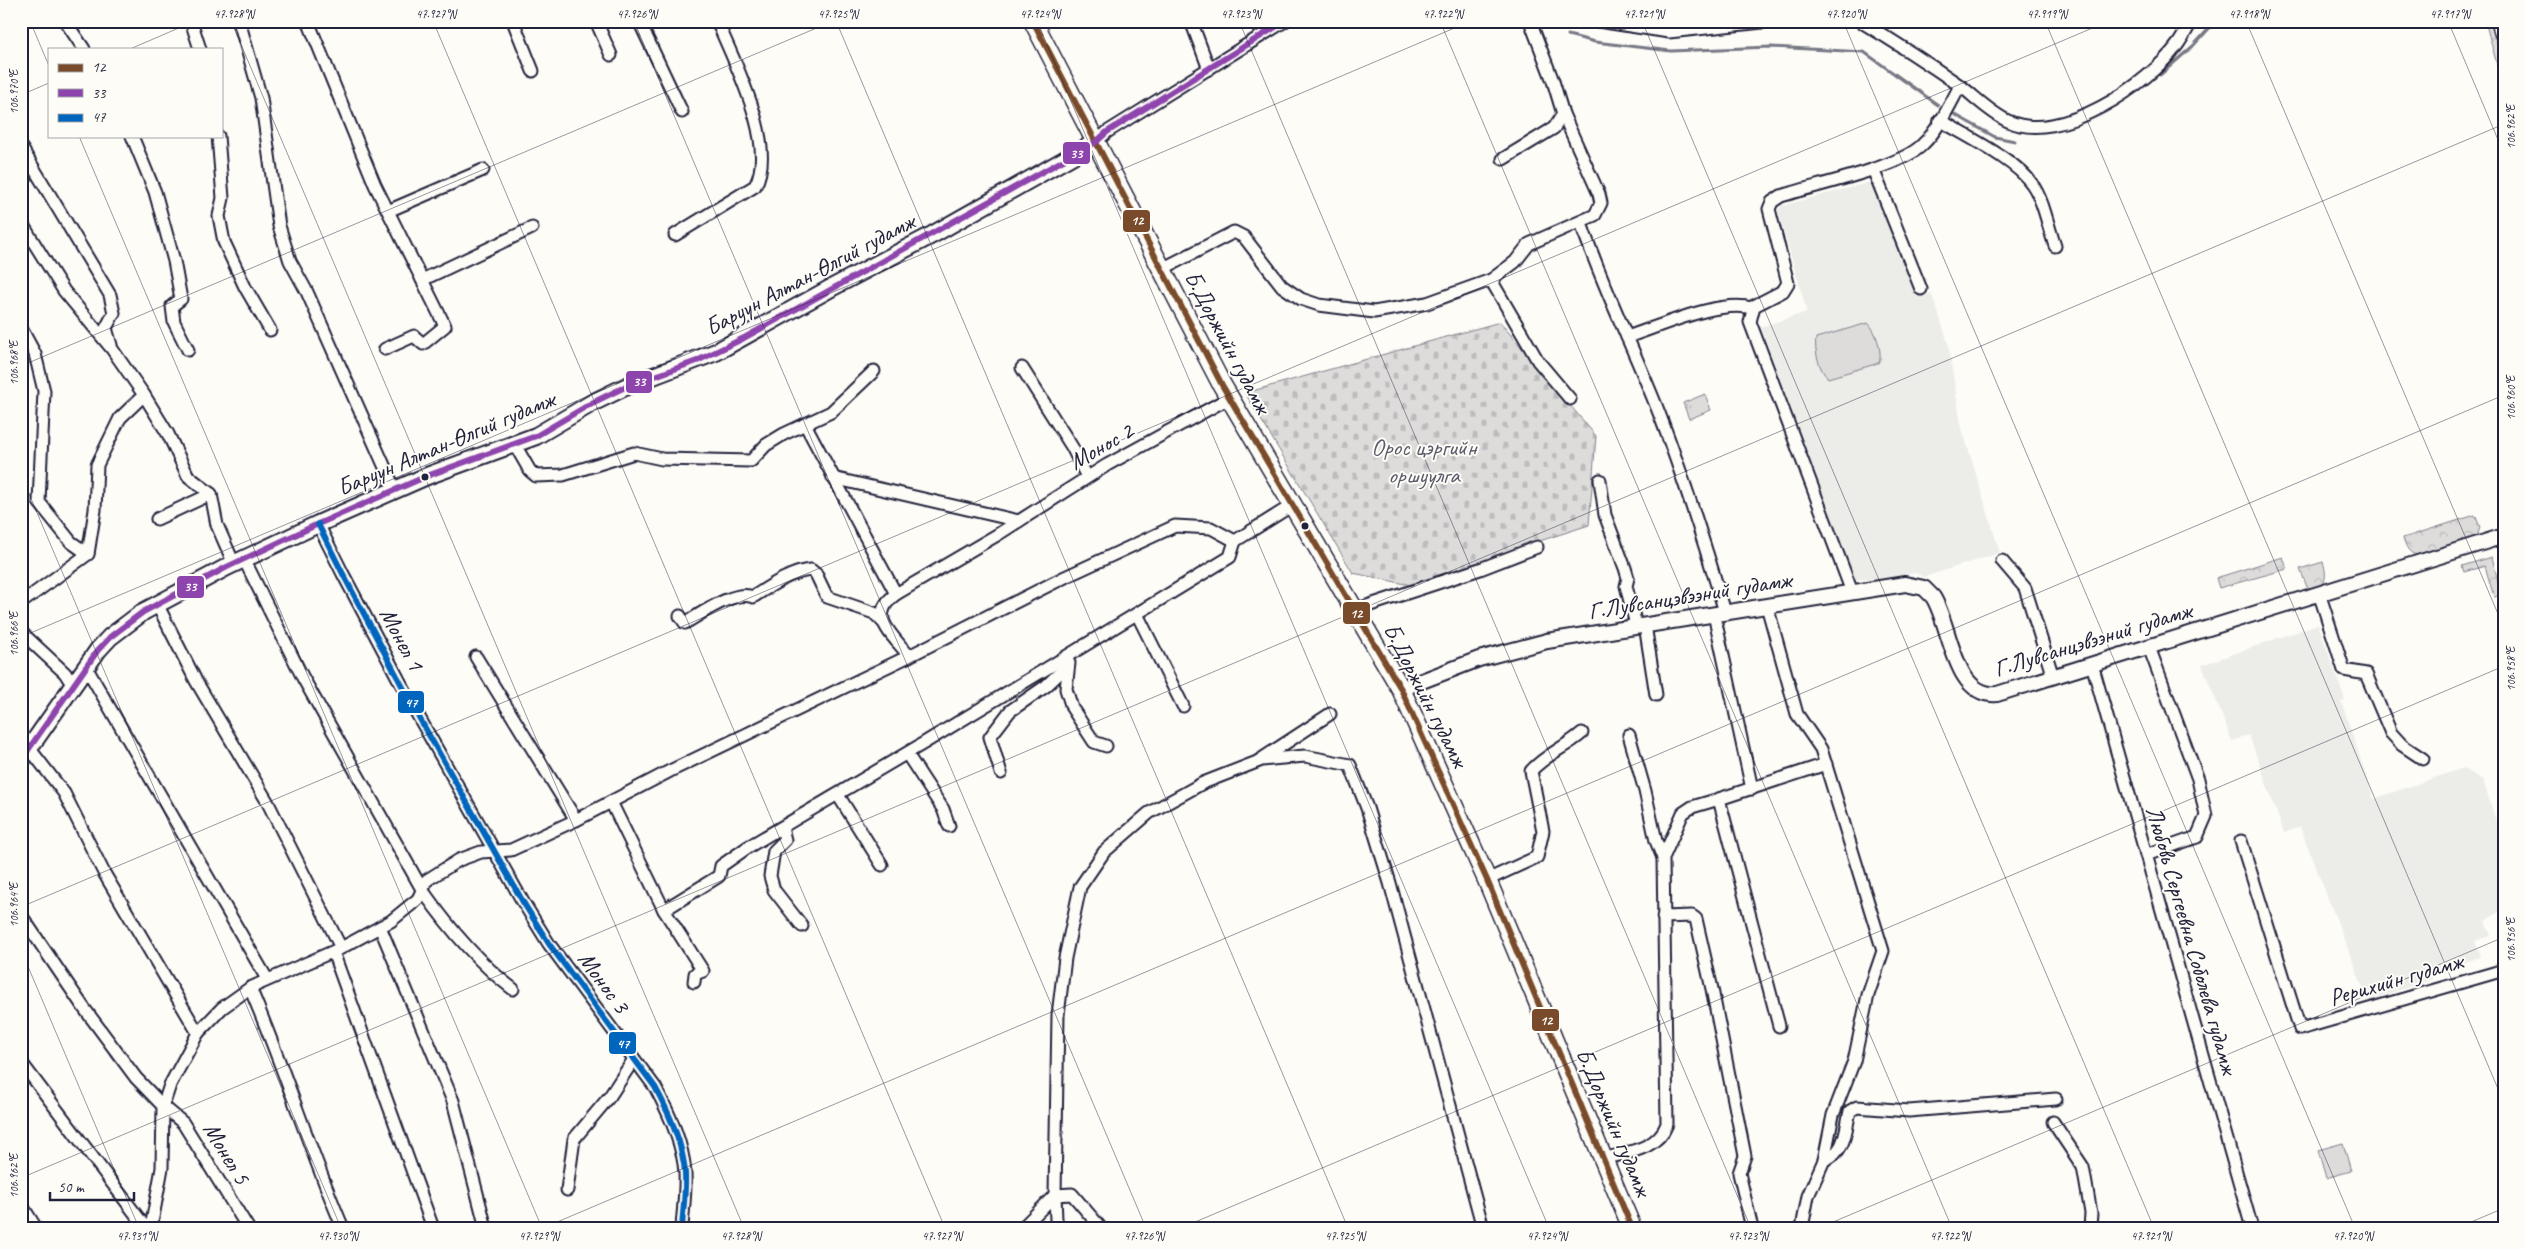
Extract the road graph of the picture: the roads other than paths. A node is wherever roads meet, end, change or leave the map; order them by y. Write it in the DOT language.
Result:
graph roads {
  1 [pos="65,21"];
  2 [pos="191,21"];
  3 [pos="239,21"];
  4 [pos="308,21"];
  5 [pos="513,21"];
  6 [pos="596,21"];
  7 [pos="639,21"];
  8 [pos="717,21"];
  9 [pos="1033,21"];
  10 [pos="1191,21"];
  11 [pos="1284,21"];
  12 [pos="1530,21"];
  13 [pos="1598,21"];
  14 [pos="1772,21"];
  15 [pos="1860,21"];
  16 [pos="2192,21"];
  17 [pos="2501,21"];
  18 [pos="2504,32"];
  19 [pos="83,48"];
  20 [pos="200,48"];
  21 [pos="611,55"];
  22 [pos="1209,69"];
  23 [pos="533,71"];
  24 [pos="1960,86"];
  25 [pos="682,112"];
  26 [pos="1564,114"];
  27 [pos="1940,120"];
  28 [pos="133,138"];
  29 [pos="218,138"];
  30 [pos="1096,142"];
  31 [pos="21,147"];
  32 [pos="1503,159"];
  33 [pos="1874,168"];
  34 [pos="483,170"];
  35 [pos="388,211"];
  36 [pos="21,222"];
  37 [pos="1581,223"];
  38 [pos="532,228"];
  39 [pos="675,235"];
  40 [pos="2055,246"];
  41 [pos="1162,269"];
  42 [pos="422,280"];
  43 [pos="1491,280"];
  44 [pos="1921,289"];
  45 [pos="1752,308"];
  46 [pos="21,328"];
  47 [pos="270,330"];
  48 [pos="1627,337"];
  49 [pos="112,349"];
  50 [pos="385,349"];
  51 [pos="188,350"];
  52 [pos="1022,368"];
  53 [pos="874,371"];
  54 [pos="144,395"];
  55 [pos="1229,398"];
  56 [pos="1570,399"];
  57 [pos="805,424"];
  58 [pos="515,445"];
  59 [pos="1087,477"];
  60 [pos="833,478"];
  61 [pos="1600,480"];
  62 [pos="395,490"];
  63 [pos="211,494"];
  64 [pos="1291,506"];
  65 [pos="156,519"];
  66 [pos="1019,521"];
  67 [pos="318,524"];
  68 [pos="2504,536"];
  69 [pos="1235,541"];
  70 [pos="1537,547"];
  71 [pos="88,554"];
  72 [pos="239,561"];
  73 [pos="2002,561"];
  74 [pos="1852,592"];
  75 [pos="2319,593"];
  76 [pos="896,594"];
  77 [pos="21,603"];
  78 [pos="157,604"];
  79 [pos="1768,606"];
  80 [pos="1355,610"];
  81 [pos="1720,613"];
  82 [pos="1137,614"];
  83 [pos="680,616"];
  84 [pos="882,622"];
  85 [pos="1641,625"];
  86 [pos="23,638"];
  87 [pos="2149,647"];
  88 [pos="909,656"];
  89 [pos="476,658"];
  90 [pos="1070,660"];
  91 [pos="2092,664"];
  92 [pos="86,667"];
  93 [pos="2052,677"];
  94 [pos="72,684"];
  95 [pos="1401,689"];
  96 [pos="1656,695"];
  97 [pos="1183,706"];
  98 [pos="1330,714"];
  99 [pos="1582,733"];
  100 [pos="1629,736"];
  101 [pos="1106,746"];
  102 [pos="907,754"];
  103 [pos="26,755"];
  104 [pos="2423,759"];
  105 [pos="1262,760"];
  106 [pos="1826,764"];
  107 [pos="1001,773"];
  108 [pos="1752,789"];
  109 [pos="838,795"];
  110 [pos="1719,799"];
  111 [pos="612,802"];
  112 [pos="576,820"];
  113 [pos="949,826"];
  114 [pos="782,828"];
  115 [pos="2241,841"];
  116 [pos="495,852"];
  117 [pos="2146,855"];
  118 [pos="1663,858"];
  119 [pos="882,865"];
  120 [pos="1487,880"];
  121 [pos="423,891"];
  122 [pos="664,910"];
  123 [pos="21,915"];
  124 [pos="1663,917"];
  125 [pos="802,926"];
  126 [pos="380,927"];
  127 [pos="337,950"];
  128 [pos="2504,970"];
  129 [pos="266,979"];
  130 [pos="694,982"];
  131 [pos="250,988"];
  132 [pos="513,989"];
  133 [pos="1779,1026"];
  134 [pos="198,1033"];
  135 [pos="634,1059"];
  136 [pos="21,1062"];
  137 [pos="2056,1099"];
  138 [pos="163,1106"];
  139 [pos="2053,1122"];
  140 [pos="1603,1159"];
  141 [pos="1824,1160"];
  142 [pos="567,1190"];
  143 [pos="1055,1195"];
  144 [pos="21,1204"];
  145 [pos="36,1228"];
  146 [pos="146,1228"];
  147 [pos="151,1228"];
  148 [pos="248,1228"];
  149 [pos="343,1228"];
  150 [pos="433,1228"];
  151 [pos="486,1228"];
  152 [pos="682,1228"];
  153 [pos="1025,1228"];
  154 [pos="1060,1228"];
  155 [pos="1101,1228"];
  156 [pos="1483,1228"];
  157 [pos="1632,1228"];
  158 [pos="1752,1228"];
  159 [pos="1802,1228"];
  160 [pos="2090,1228"];
  161 [pos="2252,1228"];
  1 -- 19 [label="street"];
  2 -- 20 [label="street"];
  3 -- 62 [label="street"];
  4 -- 35 [label="street"];
  5 -- 23 [label="street"];
  6 -- 21 [label="street"];
  7 -- 25 [label="street"];
  8 -- 39 [label="street"];
  9 -- 30 [label="main road, Б.Доржийн гудамж"];
  10 -- 22 [label="street"];
  11 -- 22 [label="street"];
  12 -- 26 [label="street"];
  13 -- 14 [label="street"];
  15 -- 24 [label="street"];
  16 -- 24 [label="street"];
  17 -- 18 [label="highway"];
  22 -- 30 [label="street"];
  24 -- 27 [label="street"];
  26 -- 32 [label="street"];
  26 -- 37 [label="street"];
  27 -- 33 [label="street"];
  27 -- 40 [label="street"];
  28 -- 51 [label="street"];
  29 -- 47 [label="street"];
  30 -- 41 [label="main road, Б.Доржийн гудамж"];
  30 -- 58 [label="main road, Баруун Алтан-Өлгий гудамж"];
  31 -- 49 [label="street"];
  33 -- 44 [label="street"];
  33 -- 45 [label="street"];
  34 -- 35 [label="street"];
  35 -- 42 [label="street"];
  36 -- 49 [label="street"];
  37 -- 43 [label="street"];
  37 -- 48 [label="street"];
  38 -- 42 [label="street"];
  41 -- 43 [label="street"];
  41 -- 55 [label="main road, Б.Доржийн гудамж"];
  42 -- 50 [label="street"];
  43 -- 56 [label="street"];
  45 -- 48 [label="street"];
  45 -- 74 [label="street"];
  46 -- 71 [label="street"];
  48 -- 81 [label="street"];
  49 -- 54 [label="street"];
  52 -- 59 [label="street"];
  53 -- 57 [label="street"];
  54 -- 63 [label="street"];
  54 -- 71 [label="street"];
  55 -- 59 [label="street, Монос 2"];
  55 -- 64 [label="main road, Б.Доржийн гудамж"];
  57 -- 58 [label="street"];
  57 -- 60 [label="street"];
  58 -- 62 [label="main road, Баруун Алтан-Өлгий гудамж"];
  59 -- 66 [label="street, Монос 2"];
  60 -- 66 [label="street"];
  60 -- 76 [label="street"];
  61 -- 85 [label="street"];
  62 -- 67 [label="main road, Баруун Алтан-Өлгий гудамж"];
  63 -- 65 [label="street"];
  63 -- 72 [label="street"];
  64 -- 69 [label="street"];
  64 -- 80 [label="main road, Б.Доржийн гудамж"];
  66 -- 76 [label="street, Монос 2"];
  67 -- 72 [label="main road, Баруун Алтан-Өлгий гудамж"];
  67 -- 116 [label="street, Монел 1"];
  68 -- 75 [label="street, Г.Лувсанцэвээний гудамж"];
  69 -- 82 [label="street"];
  69 -- 88 [label="street"];
  70 -- 80 [label="street"];
  71 -- 77 [label="street"];
  72 -- 78 [label="main road, Баруун Алтан-Өлгий гудамж"];
  72 -- 121 [label="street"];
  73 -- 93 [label="street"];
  74 -- 79 [label="street, Г.Лувсанцэвээний гудамж"];
  74 -- 93 [label="street, Г.Лувсанцэвээний гудамж"];
  75 -- 87 [label="street, Г.Лувсанцэвээний гудамж"];
  75 -- 104 [label="street"];
  76 -- 84 [label="street"];
  78 -- 92 [label="main road, Баруун Алтан-Өлгий гудамж"];
  78 -- 127 [label="street"];
  79 -- 81 [label="street, Г.Лувсанцэвээний гудамж"];
  79 -- 106 [label="street"];
  80 -- 95 [label="main road, Б.Доржийн гудамж"];
  81 -- 85 [label="street, Г.Лувсанцэвээний гудамж"];
  81 -- 108 [label="street"];
  82 -- 90 [label="street"];
  82 -- 97 [label="street"];
  83 -- 84 [label="street"];
  84 -- 88 [label="street"];
  85 -- 95 [label="street, Г.Лувсанцэвээний гудамж"];
  85 -- 96 [label="street"];
  86 -- 94 [label="street"];
  87 -- 91 [label="street, Г.Лувсанцэвээний гудамж"];
  87 -- 117 [label="street"];
  88 -- 111 [label="street"];
  89 -- 112 [label="street"];
  90 -- 101 [label="street"];
  90 -- 102 [label="street"];
  90 -- 107 [label="street"];
  91 -- 93 [label="street, Г.Лувсанцэвээний гудамж"];
  91 -- 117 [label="street, Любовь Сергеевна Соболева гудамж"];
  92 -- 94 [label="main road, Баруун Алтан-Өлгий гудамж"];
  92 -- 129 [label="street"];
  94 -- 103 [label="main road, Баруун Алтан-Өлгий гудамж"];
  95 -- 120 [label="main road, Б.Доржийн гудамж"];
  98 -- 105 [label="street"];
  99 -- 120 [label="street"];
  100 -- 118 [label="street"];
  102 -- 109 [label="street"];
  102 -- 113 [label="street"];
  103 -- 134 [label="street"];
  105 -- 143 [label="street"];
  105 -- 156 [label="street"];
  106 -- 108 [label="street"];
  106 -- 141 [label="street"];
  108 -- 110 [label="street"];
  109 -- 114 [label="street"];
  109 -- 119 [label="street"];
  110 -- 118 [label="street"];
  110 -- 133 [label="street"];
  111 -- 112 [label="street"];
  111 -- 122 [label="street"];
  112 -- 116 [label="street"];
  114 -- 122 [label="street"];
  114 -- 125 [label="street"];
  115 -- 128 [label="street, Рерихийн гудамж"];
  116 -- 121 [label="street"];
  116 -- 135 [label="street, Монос 3"];
  117 -- 161 [label="street, Любовь Сергеевна Соболева гудамж"];
  118 -- 124 [label="street"];
  120 -- 140 [label="main road, Б.Доржийн гудамж"];
  121 -- 126 [label="street"];
  121 -- 132 [label="street"];
  122 -- 130 [label="street"];
  123 -- 138 [label="street, Монел 5"];
  124 -- 140 [label="street"];
  124 -- 158 [label="street"];
  126 -- 127 [label="street"];
  126 -- 151 [label="street"];
  127 -- 129 [label="street"];
  127 -- 150 [label="street"];
  129 -- 131 [label="street"];
  131 -- 134 [label="street"];
  131 -- 149 [label="street"];
  134 -- 138 [label="street"];
  135 -- 142 [label="street"];
  135 -- 152 [label="street, Монос 3"];
  136 -- 146 [label="street"];
  137 -- 141 [label="street"];
  138 -- 147 [label="street"];
  138 -- 148 [label="street, Монел 5"];
  139 -- 160 [label="street"];
  140 -- 157 [label="main road, Б.Доржийн гудамж"];
  141 -- 159 [label="street"];
  143 -- 153 [label="street"];
  143 -- 154 [label="street"];
  143 -- 155 [label="street"];
  144 -- 145 [label="street"];
}
